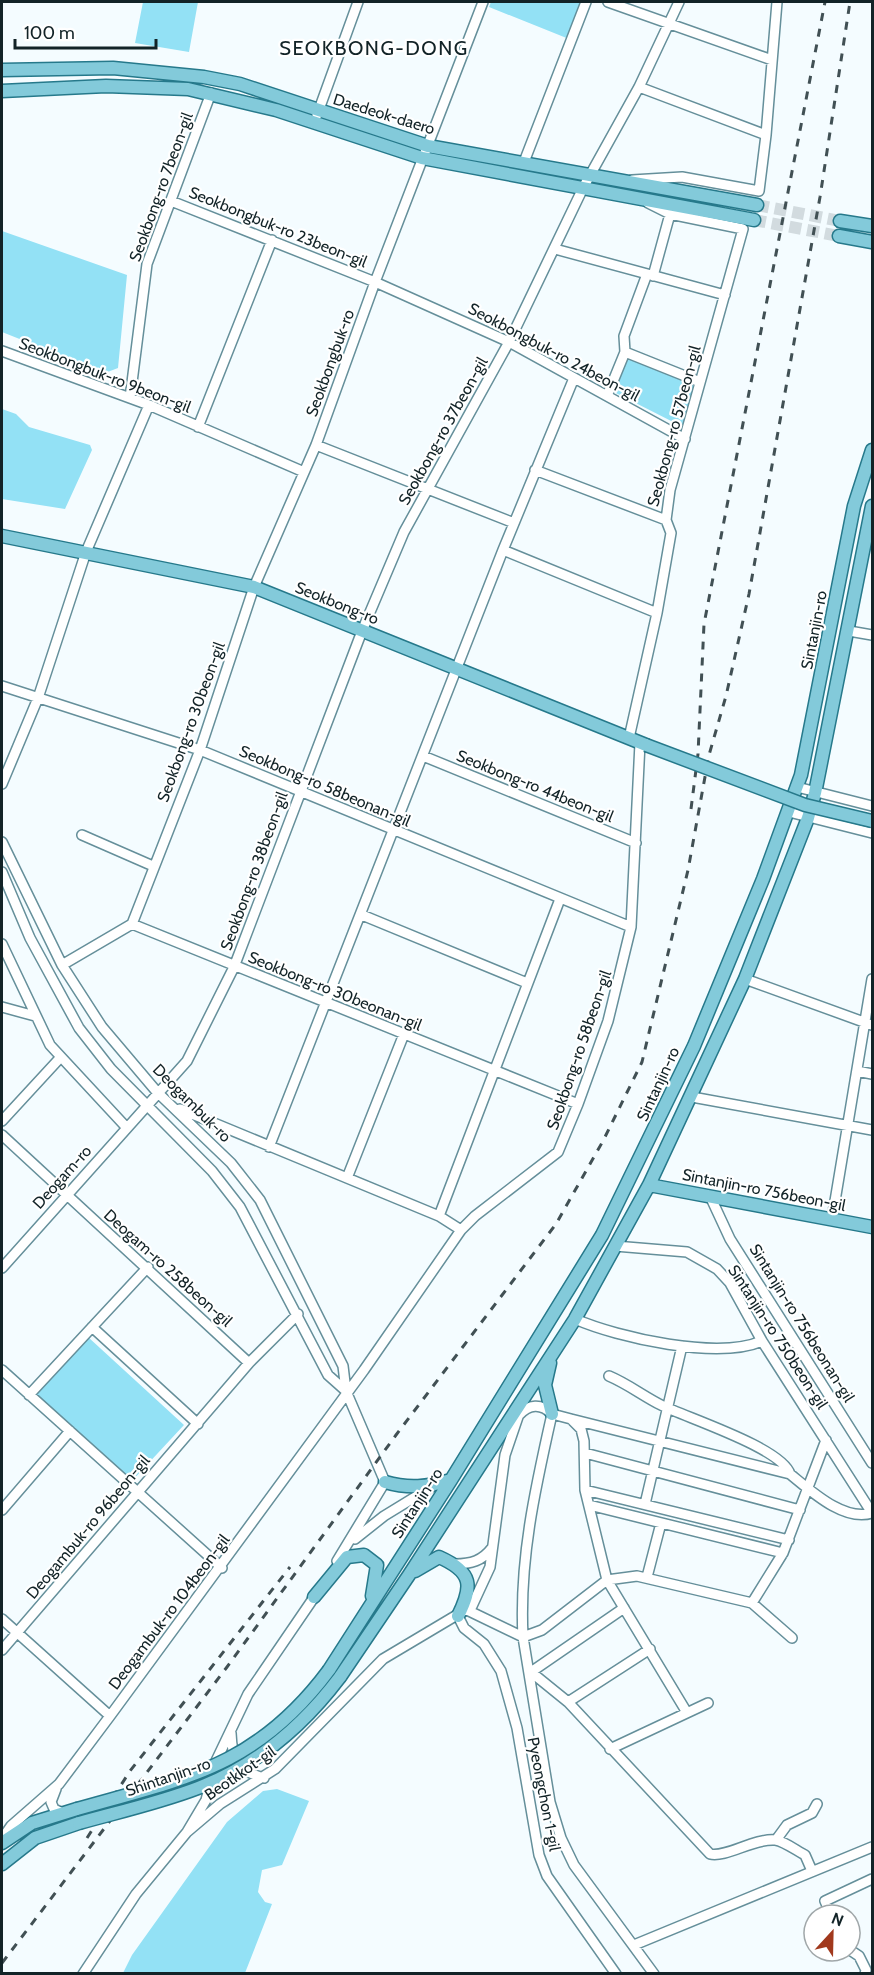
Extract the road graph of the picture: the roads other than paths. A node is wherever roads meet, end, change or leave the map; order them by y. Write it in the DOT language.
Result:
graph roads {
  1 [pos="358,2"];
  2 [pos="483,2"];
  3 [pos="586,2"];
  4 [pos="608,2"];
  5 [pos="679,2"];
  6 [pos="777,2"];
  7 [pos="668,23"];
  8 [pos="772,60"];
  9 [pos="2,70"];
  10 [pos="639,87"];
  11 [pos="2,91"];
  12 [pos="211,93"];
  13 [pos="317,118"];
  14 [pos="766,135"];
  15 [pos="425,152"];
  16 [pos="524,162"];
  17 [pos="629,180"];
  18 [pos="587,181"];
  19 [pos="639,197"];
  20 [pos="171,201"];
  21 [pos="757,205"];
  22 [pos="670,214"];
  23 [pos="754,220"];
  24 [pos="840,221"];
  25 [pos="873,226"];
  26 [pos="839,237"];
  27 [pos="272,240"];
  28 [pos="873,242"];
  29 [pos="555,249"];
  30 [pos="650,275"];
  31 [pos="375,282"];
  32 [pos="725,295"];
  33 [pos="509,342"];
  34 [pos="2,351"];
  35 [pos="625,352"];
  36 [pos="574,378"];
  37 [pos="700,382"];
  38 [pos="608,396"];
  39 [pos="130,398"];
  40 [pos="149,405"];
  41 [pos="198,427"];
  42 [pos="685,439"];
  43 [pos="316,445"];
  44 [pos="873,450"];
  45 [pos="536,470"];
  46 [pos="304,472"];
  47 [pos="427,489"];
  48 [pos="873,506"];
  49 [pos="666,520"];
  50 [pos="514,523"];
  51 [pos="2,536"];
  52 [pos="503,550"];
  53 [pos="86,552"];
  54 [pos="254,587"];
  55 [pos="657,613"];
  56 [pos="362,631"];
  57 [pos="849,631"];
  58 [pos="873,635"];
  59 [pos="456,669"];
  60 [pos="2,686"];
  61 [pos="38,698"];
  62 [pos="639,742"];
  63 [pos="200,750"];
  64 [pos="423,756"];
  65 [pos="2,784"];
  66 [pos="797,788"];
  67 [pos="299,792"];
  68 [pos="815,793"];
  69 [pos="873,806"];
  70 [pos="789,812"];
  71 [pos="808,818"];
  72 [pos="873,820"];
  73 [pos="394,832"];
  74 [pos="873,833"];
  75 [pos="82,835"];
  76 [pos="2,842"];
  77 [pos="636,843"];
  78 [pos="153,866"];
  79 [pos="2,872"];
  80 [pos="758,892"];
  81 [pos="560,899"];
  82 [pos="362,915"];
  83 [pos="132,924"];
  84 [pos="631,927"];
  85 [pos="765,928"];
  86 [pos="2,944"];
  87 [pos="62,964"];
  88 [pos="234,966"];
  89 [pos="745,979"];
  90 [pos="873,980"];
  91 [pos="527,983"];
  92 [pos="324,1001"];
  93 [pos="2,1007"];
  94 [pos="35,1016"];
  95 [pos="869,1025"];
  96 [pos="404,1034"];
  97 [pos="60,1058"];
  98 [pos="495,1070"];
  99 [pos="857,1071"];
  100 [pos="873,1074"];
  101 [pos="157,1092"];
  102 [pos="692,1097"];
  103 [pos="579,1104"];
  104 [pos="145,1105"];
  105 [pos="174,1107"];
  106 [pos="2,1121"];
  107 [pos="848,1125"];
  108 [pos="127,1128"];
  109 [pos="873,1130"];
  110 [pos="2,1135"];
  111 [pos="269,1148"];
  112 [pos="347,1178"];
  113 [pos="649,1185"];
  114 [pos="65,1195"];
  115 [pos="710,1196"];
  116 [pos="439,1216"];
  117 [pos="832,1219"];
  118 [pos="873,1227"];
  119 [pos="461,1230"];
  120 [pos="615,1246"];
  121 [pos="148,1267"];
  122 [pos="2,1268"];
  123 [pos="298,1314"];
  124 [pos="575,1319"];
  125 [pos="92,1327"];
  126 [pos="762,1341"];
  127 [pos="682,1346"];
  128 [pos="552,1355"];
  129 [pos="249,1363"];
  130 [pos="2,1370"];
  131 [pos="609,1376"];
  132 [pos="531,1387"];
  133 [pos="346,1391"];
  134 [pos="29,1395"];
  135 [pos="669,1408"];
  136 [pos="552,1414"];
  137 [pos="518,1416"];
  138 [pos="571,1419"];
  139 [pos="198,1424"];
  140 [pos="70,1431"];
  141 [pos="661,1440"];
  142 [pos="826,1440"];
  143 [pos="585,1453"];
  144 [pos="873,1463"];
  145 [pos="654,1471"];
  146 [pos="790,1474"];
  147 [pos="451,1480"];
  148 [pos="385,1482"];
  149 [pos="436,1484"];
  150 [pos="808,1489"];
  151 [pos="585,1490"];
  152 [pos="136,1491"];
  153 [pos="645,1504"];
  154 [pos="589,1505"];
  155 [pos="2,1510"];
  156 [pos="800,1510"];
  157 [pos="873,1513"];
  158 [pos="661,1523"];
  159 [pos="789,1540"];
  160 [pos="494,1542"];
  161 [pos="349,1544"];
  162 [pos="783,1553"];
  163 [pos="455,1564"];
  164 [pos="222,1568"];
  165 [pos="409,1575"];
  166 [pos="647,1577"];
  167 [pos="606,1580"];
  168 [pos="314,1597"];
  169 [pos="752,1603"];
  170 [pos="624,1608"];
  171 [pos="466,1611"];
  172 [pos="367,1612"];
  173 [pos="2,1619"];
  174 [pos="17,1633"];
  175 [pos="524,1637"];
  176 [pos="792,1638"];
  177 [pos="650,1649"];
  178 [pos="2,1650"];
  179 [pos="531,1672"];
  180 [pos="334,1673"];
  181 [pos="568,1702"];
  182 [pos="708,1703"];
  183 [pos="686,1711"];
  184 [pos="111,1716"];
  185 [pos="231,1731"];
  186 [pos="610,1749"];
  187 [pos="216,1761"];
  188 [pos="264,1778"];
  189 [pos="59,1784"];
  190 [pos="234,1795"];
  191 [pos="817,1804"];
  192 [pos="63,1813"];
  193 [pos="187,1832"];
  194 [pos="776,1840"];
  195 [pos="2,1841"];
  196 [pos="873,1847"];
  197 [pos="2,1864"];
  198 [pos="812,1871"];
  199 [pos="873,1879"];
  200 [pos="826,1903"];
  201 [pos="634,1946"];
  202 [pos="646,1962"];
  203 [pos="82,1974"];
  204 [pos="616,1974"];
  205 [pos="646,1974"];
  206 [pos="654,1974"];
  1 -- 13 [label="street"];
  2 -- 15 [label="street, Seokbongbuk-ro"];
  3 -- 16 [label="street"];
  4 -- 7 [label="street"];
  5 -- 7 [label="street, Seokbong-ro 37beon-gil"];
  6 -- 8 [label="street"];
  7 -- 8 [label="street"];
  7 -- 10 [label="street, Seokbong-ro 37beon-gil"];
  8 -- 14 [label="street"];
  9 -- 13 [label="main road, Daedeok-daero"];
  10 -- 14 [label="street"];
  10 -- 18 [label="street, Seokbong-ro 37beon-gil"];
  11 -- 12 [label="main road, Daedeok-daero"];
  12 -- 13 [label="main road, Daedeok-daero"];
  12 -- 20 [label="street, Seokbong-ro 7beon-gil"];
  13 -- 15 [label="main road, Daedeok-daero"];
  14 -- 17 [label="street"];
  15 -- 16 [label="main road, Daedeok-daero"];
  15 -- 18 [label="main road, Daedeok-daero"];
  15 -- 31 [label="street, Seokbongbuk-ro"];
  16 -- 18 [label="main road, Daedeok-daero"];
  17 -- 18 [label="main road, Daedeok-daero"];
  17 -- 21 [label="main road, Daedeok-daero"];
  18 -- 19 [label="main road, Daedeok-daero"];
  18 -- 29 [label="street, Seokbong-ro 37beon-gil"];
  19 -- 22 [label="street, Seokbong-ro 57beon-gil"];
  19 -- 23 [label="main road, Daedeok-daero"];
  20 -- 27 [label="street, Seokbongbuk-ro 23beon-gil"];
  20 -- 39 [label="street, Seokbong-ro 7beon-gil"];
  22 -- 30 [label="street"];
  22 -- 32 [label="street, Seokbong-ro 57beon-gil"];
  24 -- 25 [label="main road"];
  26 -- 28 [label="main road"];
  27 -- 31 [label="street, Seokbongbuk-ro 23beon-gil"];
  27 -- 41 [label="street, Seokbongbuk-ro 9beon-gil"];
  29 -- 30 [label="street"];
  29 -- 33 [label="street, Seokbong-ro 37beon-gil"];
  30 -- 32 [label="street"];
  30 -- 35 [label="street"];
  31 -- 33 [label="street, Seokbongbuk-ro 24beon-gil"];
  31 -- 43 [label="street, Seokbongbuk-ro"];
  32 -- 37 [label="street, Seokbong-ro 57beon-gil"];
  33 -- 36 [label="street, Seokbongbuk-ro 24beon-gil"];
  33 -- 47 [label="street, Seokbong-ro 37beon-gil"];
  34 -- 39 [label="street, Seokbongbuk-ro 9beon-gil"];
  35 -- 37 [label="street"];
  35 -- 38 [label="street"];
  36 -- 38 [label="street, Seokbongbuk-ro 24beon-gil"];
  36 -- 45 [label="street"];
  37 -- 42 [label="street, Seokbong-ro 57beon-gil"];
  38 -- 42 [label="street, Seokbongbuk-ro 24beon-gil"];
  39 -- 40 [label="street, Seokbongbuk-ro 9beon-gil"];
  40 -- 41 [label="street, Seokbongbuk-ro 9beon-gil"];
  40 -- 53 [label="street"];
  41 -- 46 [label="street, Seokbongbuk-ro 9beon-gil"];
  42 -- 49 [label="street, Seokbong-ro 57beon-gil"];
  43 -- 46 [label="street, Seokbongbuk-ro"];
  43 -- 47 [label="street"];
  44 -- 66 [label="main road, Sintanjin-ro"];
  45 -- 49 [label="street"];
  45 -- 50 [label="street"];
  46 -- 54 [label="street, Seokbongbuk-ro"];
  47 -- 50 [label="street"];
  47 -- 56 [label="street, Seokbong-ro 37beon-gil"];
  48 -- 57 [label="main road, Sintanjin-ro"];
  49 -- 55 [label="street, Seokbong-ro 57beon-gil"];
  50 -- 52 [label="street"];
  51 -- 53 [label="main road, Seokbong-ro"];
  52 -- 55 [label="street"];
  52 -- 59 [label="street"];
  53 -- 54 [label="main road, Seokbong-ro"];
  53 -- 61 [label="street"];
  54 -- 56 [label="main road, Seokbong-ro"];
  54 -- 63 [label="street, Seokbong-ro 30beon-gil"];
  55 -- 62 [label="street, Seokbong-ro 57beon-gil"];
  56 -- 59 [label="main road, Seokbong-ro"];
  56 -- 67 [label="street, Seokbong-ro 38beon-gil"];
  57 -- 58 [label="street"];
  57 -- 68 [label="main road, Sintanjin-ro"];
  59 -- 62 [label="main road, Seokbong-ro"];
  59 -- 64 [label="street"];
  60 -- 61 [label="street, Seokbong-ro 58beonan-gil"];
  61 -- 63 [label="street, Seokbong-ro 58beonan-gil"];
  61 -- 65 [label="street"];
  62 -- 72 [label="main road, Seokbong-ro, bridge"];
  62 -- 77 [label="street, Seokbong-ro 58beon-gil"];
  63 -- 67 [label="street, Seokbong-ro 58beonan-gil"];
  63 -- 78 [label="street, Seokbong-ro 30beon-gil"];
  64 -- 73 [label="street"];
  64 -- 77 [label="street, Seokbong-ro 44beon-gil"];
  66 -- 68 [label="street"];
  66 -- 70 [label="main road, Sintanjin-ro"];
  67 -- 73 [label="street, Seokbong-ro 58beonan-gil"];
  67 -- 88 [label="street, Seokbong-ro 38beon-gil"];
  68 -- 69 [label="street"];
  68 -- 71 [label="main road, Sintanjin-ro"];
  70 -- 71 [label="street"];
  70 -- 80 [label="main road, Sintanjin-ro"];
  71 -- 74 [label="street"];
  71 -- 85 [label="main road, Sintanjin-ro"];
  73 -- 81 [label="street, Seokbong-ro 58beonan-gil"];
  73 -- 82 [label="street"];
  75 -- 78 [label="street"];
  76 -- 87 [label="street, Deogambuk-ro"];
  77 -- 84 [label="street, Seokbong-ro 58beon-gil"];
  78 -- 83 [label="street, Seokbong-ro 30beon-gil"];
  79 -- 104 [label="street, Deogambuk-ro"];
  80 -- 85 [label="main road"];
  80 -- 147 [label="main road, Sintanjin-ro"];
  81 -- 84 [label="street, Seokbong-ro 58beonan-gil"];
  81 -- 91 [label="street"];
  82 -- 91 [label="street"];
  82 -- 92 [label="street"];
  83 -- 87 [label="street"];
  83 -- 88 [label="street, Seokbong-ro 30beonan-gil"];
  84 -- 103 [label="street, Seokbong-ro 58beon-gil"];
  85 -- 89 [label="main road, Sintanjin-ro"];
  86 -- 94 [label="street"];
  87 -- 101 [label="street, Deogambuk-ro"];
  88 -- 92 [label="street, Seokbong-ro 30beonan-gil"];
  88 -- 101 [label="street, Seokbong-ro 38beon-gil"];
  89 -- 95 [label="street"];
  89 -- 102 [label="main road, Sintanjin-ro"];
  90 -- 95 [label="street"];
  91 -- 98 [label="street"];
  92 -- 96 [label="street, Seokbong-ro 30beonan-gil"];
  92 -- 111 [label="street"];
  93 -- 94 [label="street"];
  94 -- 97 [label="street"];
  95 -- 99 [label="street"];
  96 -- 98 [label="street, Seokbong-ro 30beonan-gil"];
  96 -- 112 [label="street"];
  97 -- 106 [label="street"];
  97 -- 108 [label="street"];
  98 -- 103 [label="street, Seokbong-ro 30beonan-gil"];
  98 -- 116 [label="street"];
  99 -- 100 [label="street"];
  99 -- 107 [label="street"];
  101 -- 104 [label="street, Seokbong-ro 38beon-gil"];
  101 -- 105 [label="street, Deogambuk-ro"];
  102 -- 107 [label="street"];
  102 -- 113 [label="main road, Sintanjin-ro"];
  103 -- 119 [label="street, Seokbong-ro 58beon-gil"];
  104 -- 108 [label="street, Deogam-ro"];
  104 -- 123 [label="street, Deogambuk-ro"];
  105 -- 111 [label="street"];
  105 -- 133 [label="street, Deogambuk-ro"];
  107 -- 109 [label="street"];
  107 -- 117 [label="street"];
  108 -- 114 [label="street, Deogam-ro"];
  110 -- 114 [label="street, Deogam-ro 258beon-gil"];
  111 -- 112 [label="street"];
  112 -- 116 [label="street"];
  113 -- 115 [label="main road, Sintanjin-ro 756beon-gil"];
  113 -- 120 [label="main road, Sintanjin-ro"];
  114 -- 121 [label="street, Deogam-ro 258beon-gil"];
  114 -- 122 [label="street, Deogam-ro"];
  115 -- 117 [label="main road, Sintanjin-ro 756beon-gil"];
  115 -- 144 [label="street, Sintanjin-ro 756beonan-gil"];
  116 -- 119 [label="street"];
  117 -- 118 [label="main road, Sintanjin-ro 756beon-gil"];
  119 -- 133 [label="street, Seokbong-ro 58beon-gil"];
  120 -- 124 [label="main road, Sintanjin-ro"];
  120 -- 126 [label="street, Sintanjin-ro 750beon-gil"];
  121 -- 125 [label="street"];
  121 -- 129 [label="street, Deogam-ro 258beon-gil"];
  123 -- 129 [label="street, Deogambuk-ro 96beon-gil"];
  123 -- 133 [label="street, Deogambuk-ro"];
  124 -- 127 [label="street"];
  124 -- 128 [label="main road, Sintanjin-ro"];
  125 -- 134 [label="street"];
  125 -- 139 [label="street"];
  126 -- 127 [label="street"];
  126 -- 142 [label="street, Sintanjin-ro 750beon-gil"];
  127 -- 135 [label="street"];
  128 -- 132 [label="main road, Sintanjin-ro"];
  128 -- 136 [label="main road"];
  129 -- 139 [label="street, Deogambuk-ro 96beon-gil"];
  130 -- 134 [label="street"];
  131 -- 135 [label="street"];
  132 -- 137 [label="street"];
  132 -- 165 [label="main road, Sintanjin-ro"];
  133 -- 148 [label="street, Deogambuk-ro"];
  133 -- 164 [label="street, Deogambuk-ro 104beon-gil"];
  134 -- 140 [label="street"];
  135 -- 141 [label="street"];
  135 -- 146 [label="street"];
  136 -- 137 [label="street"];
  136 -- 138 [label="street"];
  136 -- 175 [label="street"];
  137 -- 160 [label="street"];
  138 -- 141 [label="street"];
  138 -- 143 [label="street"];
  139 -- 152 [label="street, Deogambuk-ro 96beon-gil"];
  140 -- 152 [label="street"];
  140 -- 155 [label="street"];
  141 -- 145 [label="street"];
  141 -- 146 [label="street"];
  142 -- 150 [label="street"];
  142 -- 157 [label="street, Sintanjin-ro 750beon-gil"];
  143 -- 145 [label="street"];
  143 -- 151 [label="street"];
  145 -- 153 [label="street"];
  145 -- 156 [label="street"];
  146 -- 150 [label="street"];
  147 -- 149 [label="main road"];
  147 -- 172 [label="main road, Sintanjin-ro"];
  148 -- 149 [label="main road"];
  148 -- 161 [label="street"];
  149 -- 161 [label="street"];
  150 -- 156 [label="street"];
  150 -- 157 [label="street"];
  151 -- 153 [label="street"];
  151 -- 154 [label="street"];
  152 -- 164 [label="street"];
  152 -- 174 [label="street, Deogambuk-ro 96beon-gil"];
  153 -- 159 [label="street"];
  154 -- 158 [label="street"];
  154 -- 167 [label="street"];
  156 -- 159 [label="street"];
  158 -- 162 [label="street"];
  158 -- 166 [label="street"];
  159 -- 162 [label="street"];
  160 -- 163 [label="street"];
  160 -- 171 [label="street"];
  161 -- 168 [label="street"];
  162 -- 169 [label="street"];
  163 -- 165 [label="main road"];
  163 -- 171 [label="main road"];
  164 -- 184 [label="street, Deogambuk-ro 104beon-gil"];
  165 -- 180 [label="main road, Sintanjin-ro"];
  166 -- 167 [label="street"];
  166 -- 169 [label="street"];
  167 -- 170 [label="street"];
  167 -- 175 [label="street"];
  168 -- 172 [label="main road"];
  168 -- 185 [label="street"];
  169 -- 176 [label="street"];
  170 -- 177 [label="street"];
  170 -- 179 [label="street"];
  171 -- 175 [label="street"];
  171 -- 188 [label="street, Beotkkot-gil"];
  171 -- 204 [label="street, Pyeongchon 1-gil"];
  172 -- 180 [label="main road, Sintanjin-ro"];
  173 -- 174 [label="street"];
  174 -- 178 [label="street, Deogambuk-ro 96beon-gil"];
  174 -- 184 [label="street"];
  175 -- 179 [label="street"];
  177 -- 181 [label="street"];
  177 -- 183 [label="street"];
  179 -- 181 [label="street"];
  179 -- 201 [label="street"];
  180 -- 192 [label="main road, Shintanjin-ro, bridge"];
  180 -- 197 [label="main road, Shintanjin-ro, bridge"];
  181 -- 186 [label="street"];
  182 -- 183 [label="street"];
  183 -- 186 [label="street"];
  184 -- 189 [label="street, Deogambuk-ro 104beon-gil"];
  185 -- 187 [label="street"];
  185 -- 188 [label="street"];
  186 -- 194 [label="street"];
  187 -- 190 [label="street"];
  187 -- 193 [label="street"];
  188 -- 190 [label="street, Beotkkot-gil"];
  189 -- 192 [label="street"];
  189 -- 195 [label="street, Deogambuk-ro 104beon-gil"];
  190 -- 193 [label="street, Beotkkot-gil"];
  191 -- 194 [label="street"];
  192 -- 195 [label="main road"];
  193 -- 203 [label="street, Beotkkot-gil"];
  194 -- 198 [label="street"];
  196 -- 198 [label="street"];
  198 -- 201 [label="street"];
  199 -- 200 [label="street"];
  201 -- 202 [label="street"];
  202 -- 205 [label="street"];
  202 -- 206 [label="street"];
}
